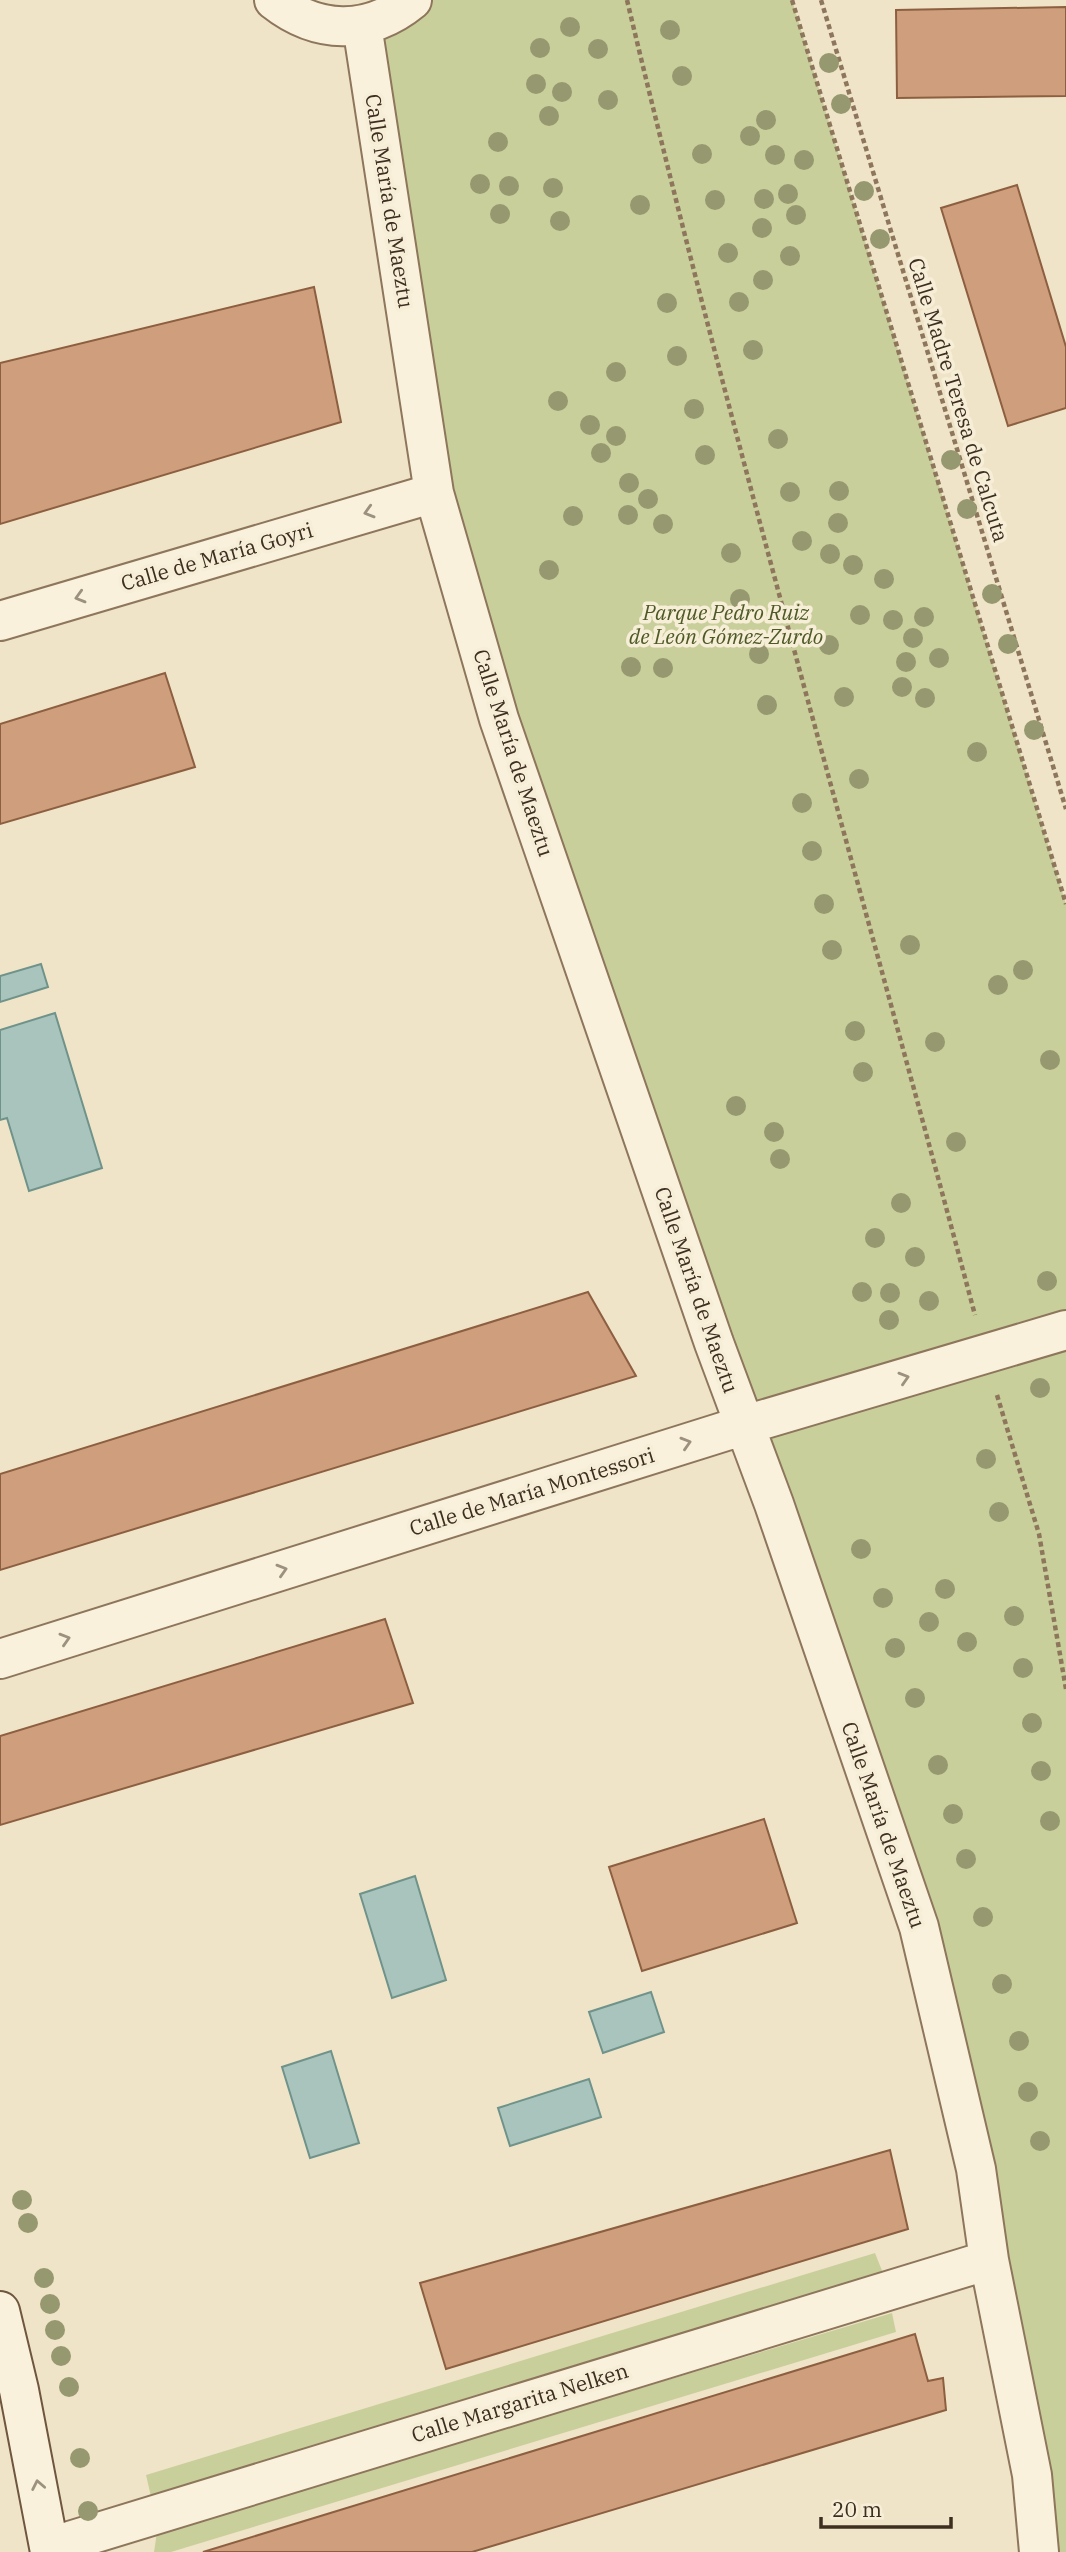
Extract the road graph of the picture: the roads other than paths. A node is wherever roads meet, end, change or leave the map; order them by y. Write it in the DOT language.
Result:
graph roads {
  1 [pos="274,0"];
  2 [pos="412,0"];
  3 [pos="362,25"];
  4 [pos="434,493"];
  5 [pos="0,621"];
  6 [pos="1066,1330"];
  7 [pos="745,1425"];
  8 [pos="0,1659"];
  9 [pos="989,2260"];
  10 [pos="0,2311"];
  11 [pos="50,2549"];
  12 [pos="1039,2552"];
  1 -- 3 [label="street"];
  2 -- 3 [label="street"];
  3 -- 4 [label="street, Calle María de Maeztu"];
  4 -- 5 [label="street, Calle de María Goyri, one-way"];
  4 -- 7 [label="street, Calle María de Maeztu"];
  7 -- 6 [label="street, Calle de María Montessori, one-way"];
  8 -- 7 [label="street, Calle de María Montessori, one-way"];
  7 -- 9 [label="street, Calle María de Maeztu"];
  9 -- 11 [label="street, Calle Margarita Nelken"];
  9 -- 12 [label="street, Calle María de Maeztu"];
  11 -- 10 [label="street, one-way"];
}
